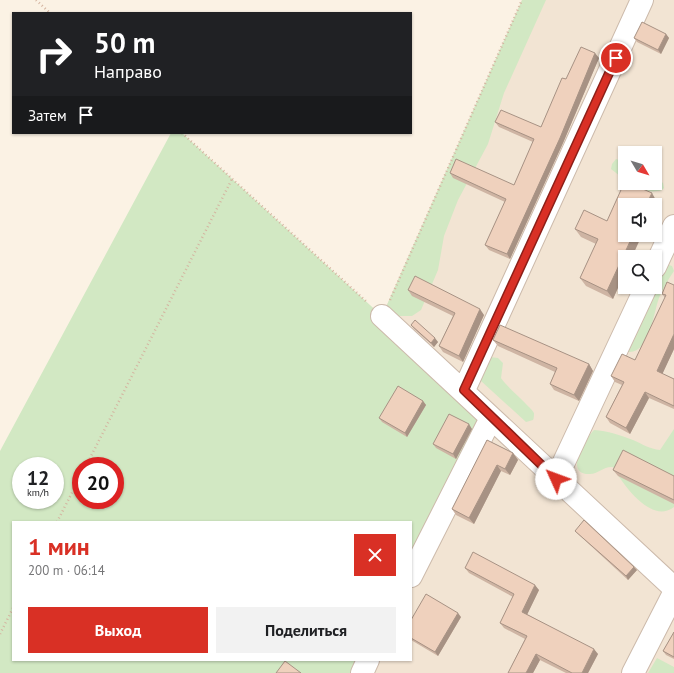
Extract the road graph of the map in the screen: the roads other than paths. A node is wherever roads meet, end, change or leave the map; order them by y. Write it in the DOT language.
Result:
graph roads {
  1 [pos="642,0"];
  2 [pos="674,226"];
  3 [pos="662,252"];
  4 [pos="643,294"];
  5 [pos="382,316"];
  6 [pos="464,390"];
  7 [pos="491,418"];
  8 [pos="556,479"];
  9 [pos="412,574"];
  10 [pos="674,588"];
  11 [pos="674,593"];
  12 [pos="368,661"];
  13 [pos="362,673"];
  14 [pos="634,673"];
  1 -- 6 [label="lane"];
  2 -- 3 [label="lane"];
  4 -- 8 [label="lane"];
  5 -- 6 [label="lane"];
  6 -- 7 [label="lane"];
  7 -- 8 [label="lane"];
  7 -- 9 [label="lane"];
  8 -- 10 [label="lane"];
  11 -- 14 [label="lane"];
  12 -- 13 [label="lane"];
}
